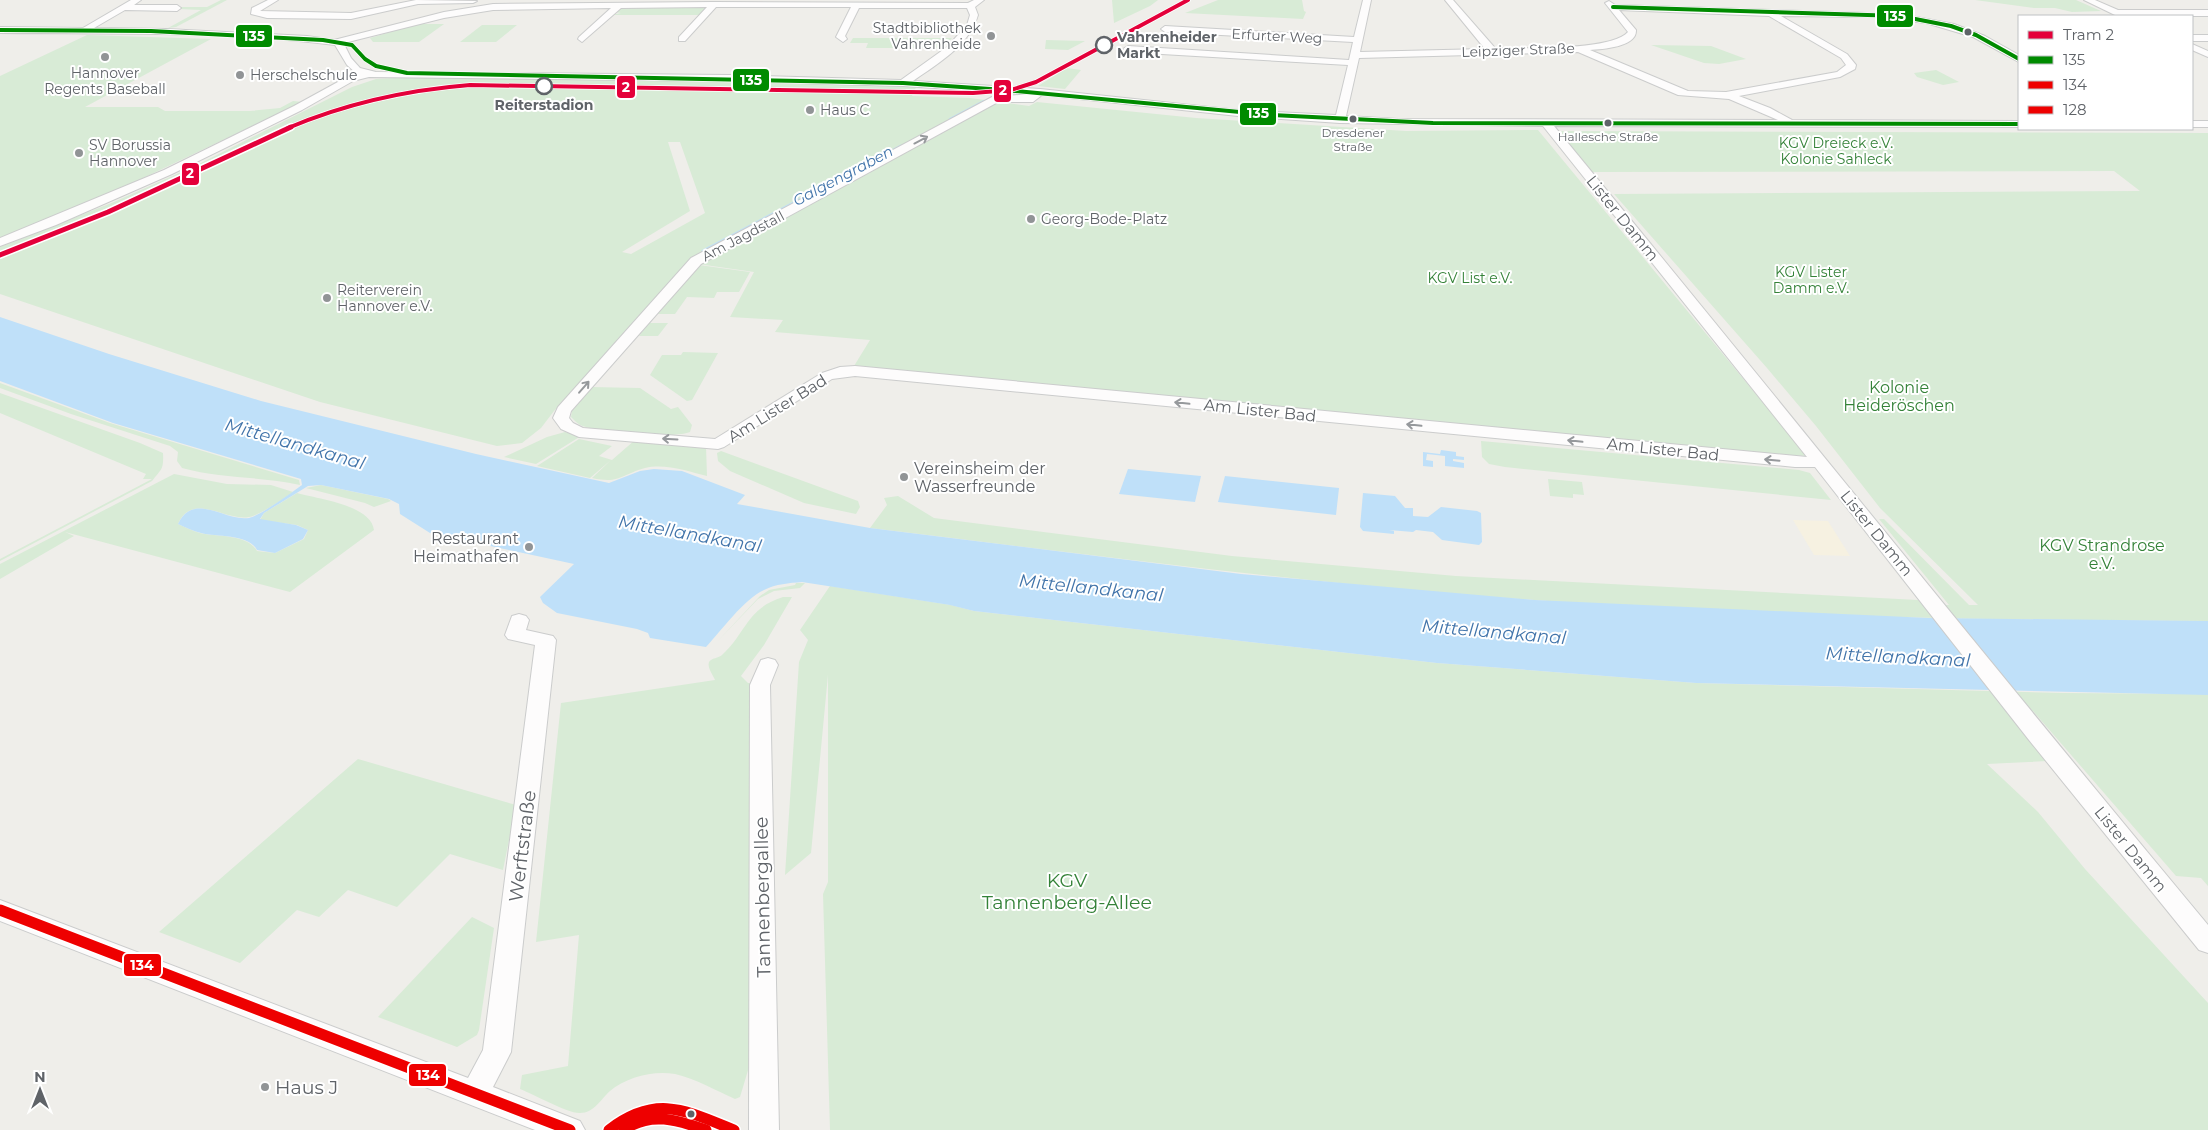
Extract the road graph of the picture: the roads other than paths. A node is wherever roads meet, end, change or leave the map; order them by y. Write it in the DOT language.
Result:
graph roads {
  1 [pos="137,0"];
  2 [pos="274,0"];
  3 [pos="598,0"];
  4 [pos="980,0"];
  5 [pos="1367,0"];
  6 [pos="1450,0"];
  7 [pos="2088,0"];
  8 [pos="744,2"];
  9 [pos="896,2"];
  10 [pos="491,3"];
  11 [pos="714,4"];
  12 [pos="857,4"];
  13 [pos="1610,4"];
  14 [pos="588,5"];
  15 [pos="619,5"];
  16 [pos="970,6"];
  17 [pos="125,8"];
  18 [pos="177,8"];
  19 [pos="1771,13"];
  20 [pos="2208,13"];
  21 [pos="2120,15"];
  22 [pos="1165,29"];
  23 [pos="0,30"];
  24 [pos="86,30"];
  25 [pos="2193,38"];
  26 [pos="2208,38"];
  27 [pos="582,39"];
  28 [pos="682,39"];
  29 [pos="843,39"];
  30 [pos="1359,40"];
  31 [pos="337,42"];
  32 [pos="2193,47"];
  33 [pos="1578,48"];
  34 [pos="1128,49"];
  35 [pos="1492,51"];
  36 [pos="2208,54"];
  37 [pos="2018,57"];
  38 [pos="1355,59"];
  39 [pos="366,62"];
  40 [pos="355,69"];
  41 [pos="368,74"];
  42 [pos="402,74"];
  43 [pos="348,82"];
  44 [pos="903,82"];
  45 [pos="1040,92"];
  46 [pos="1726,95"];
  47 [pos="1340,120"];
  48 [pos="1546,123"];
  49 [pos="1790,124"];
  50 [pos="2018,124"];
  51 [pos="2193,124"];
  52 [pos="2208,124"];
  53 [pos="0,242"];
  54 [pos="718,444"];
  55 [pos="1821,462"];
  56 [pos="1935,605"];
  57 [pos="518,620"];
  58 [pos="768,665"];
  59 [pos="2019,712"];
  60 [pos="0,910"];
  61 [pos="2208,943"];
  62 [pos="475,1092"];
  63 [pos="570,1130"];
  64 [pos="764,1130"];
  1 -- 17 [label="street"];
  2 -- 10 [label="street"];
  3 -- 14 [label="street"];
  4 -- 16 [label="street"];
  5 -- 30 [label="street"];
  6 -- 35 [label="street"];
  7 -- 21 [label="street"];
  8 -- 11 [label="street"];
  8 -- 12 [label="street"];
  9 -- 12 [label="street"];
  9 -- 16 [label="street"];
  10 -- 14 [label="street"];
  10 -- 31 [label="street"];
  11 -- 15 [label="street"];
  11 -- 28 [label="street"];
  12 -- 29 [label="street"];
  13 -- 19 [label="street"];
  13 -- 33 [label="street, Leipziger Straße"];
  14 -- 15 [label="street"];
  15 -- 27 [label="street"];
  16 -- 44 [label="street"];
  17 -- 18 [label="street"];
  17 -- 24 [label="street"];
  19 -- 37 [label="street"];
  19 -- 46 [label="street"];
  20 -- 21 [label="street"];
  22 -- 30 [label="street, Erfurter Weg"];
  23 -- 24 [label="street"];
  24 -- 31 [label="street"];
  25 -- 26 [label="street"];
  30 -- 38 [label="street"];
  31 -- 39 [label="street"];
  31 -- 40 [label="street"];
  32 -- 36 [label="street"];
  33 -- 35 [label="street, Leipziger Straße"];
  33 -- 46 [label="street"];
  34 -- 38 [label="street"];
  35 -- 38 [label="street, Leipziger Straße"];
  38 -- 47 [label="street"];
  39 -- 41 [label="street"];
  39 -- 42 [label="street"];
  40 -- 41 [label="street"];
  40 -- 43 [label="street"];
  41 -- 42 [label="street"];
  41 -- 43 [label="street"];
  42 -- 43 [label="street"];
  42 -- 44 [label="street"];
  43 -- 53 [label="street"];
  44 -- 45 [label="street"];
  45 -- 47 [label="street"];
  54 -- 45 [label="street, Am Jagdstall, one-way"];
  46 -- 49 [label="street"];
  47 -- 48 [label="street"];
  48 -- 49 [label="street"];
  48 -- 55 [label="street, Lister Damm"];
  49 -- 50 [label="street"];
  51 -- 52 [label="street"];
  55 -- 54 [label="street, Am Lister Bad, one-way"];
  55 -- 56 [label="street, Lister Damm"];
  56 -- 59 [label="street, Lister Damm"];
  57 -- 62 [label="street, Werftstraße"];
  58 -- 64 [label="street, Tannenbergallee"];
  59 -- 61 [label="street, Lister Damm"];
  60 -- 62 [label="street"];
  62 -- 63 [label="street"];
}
